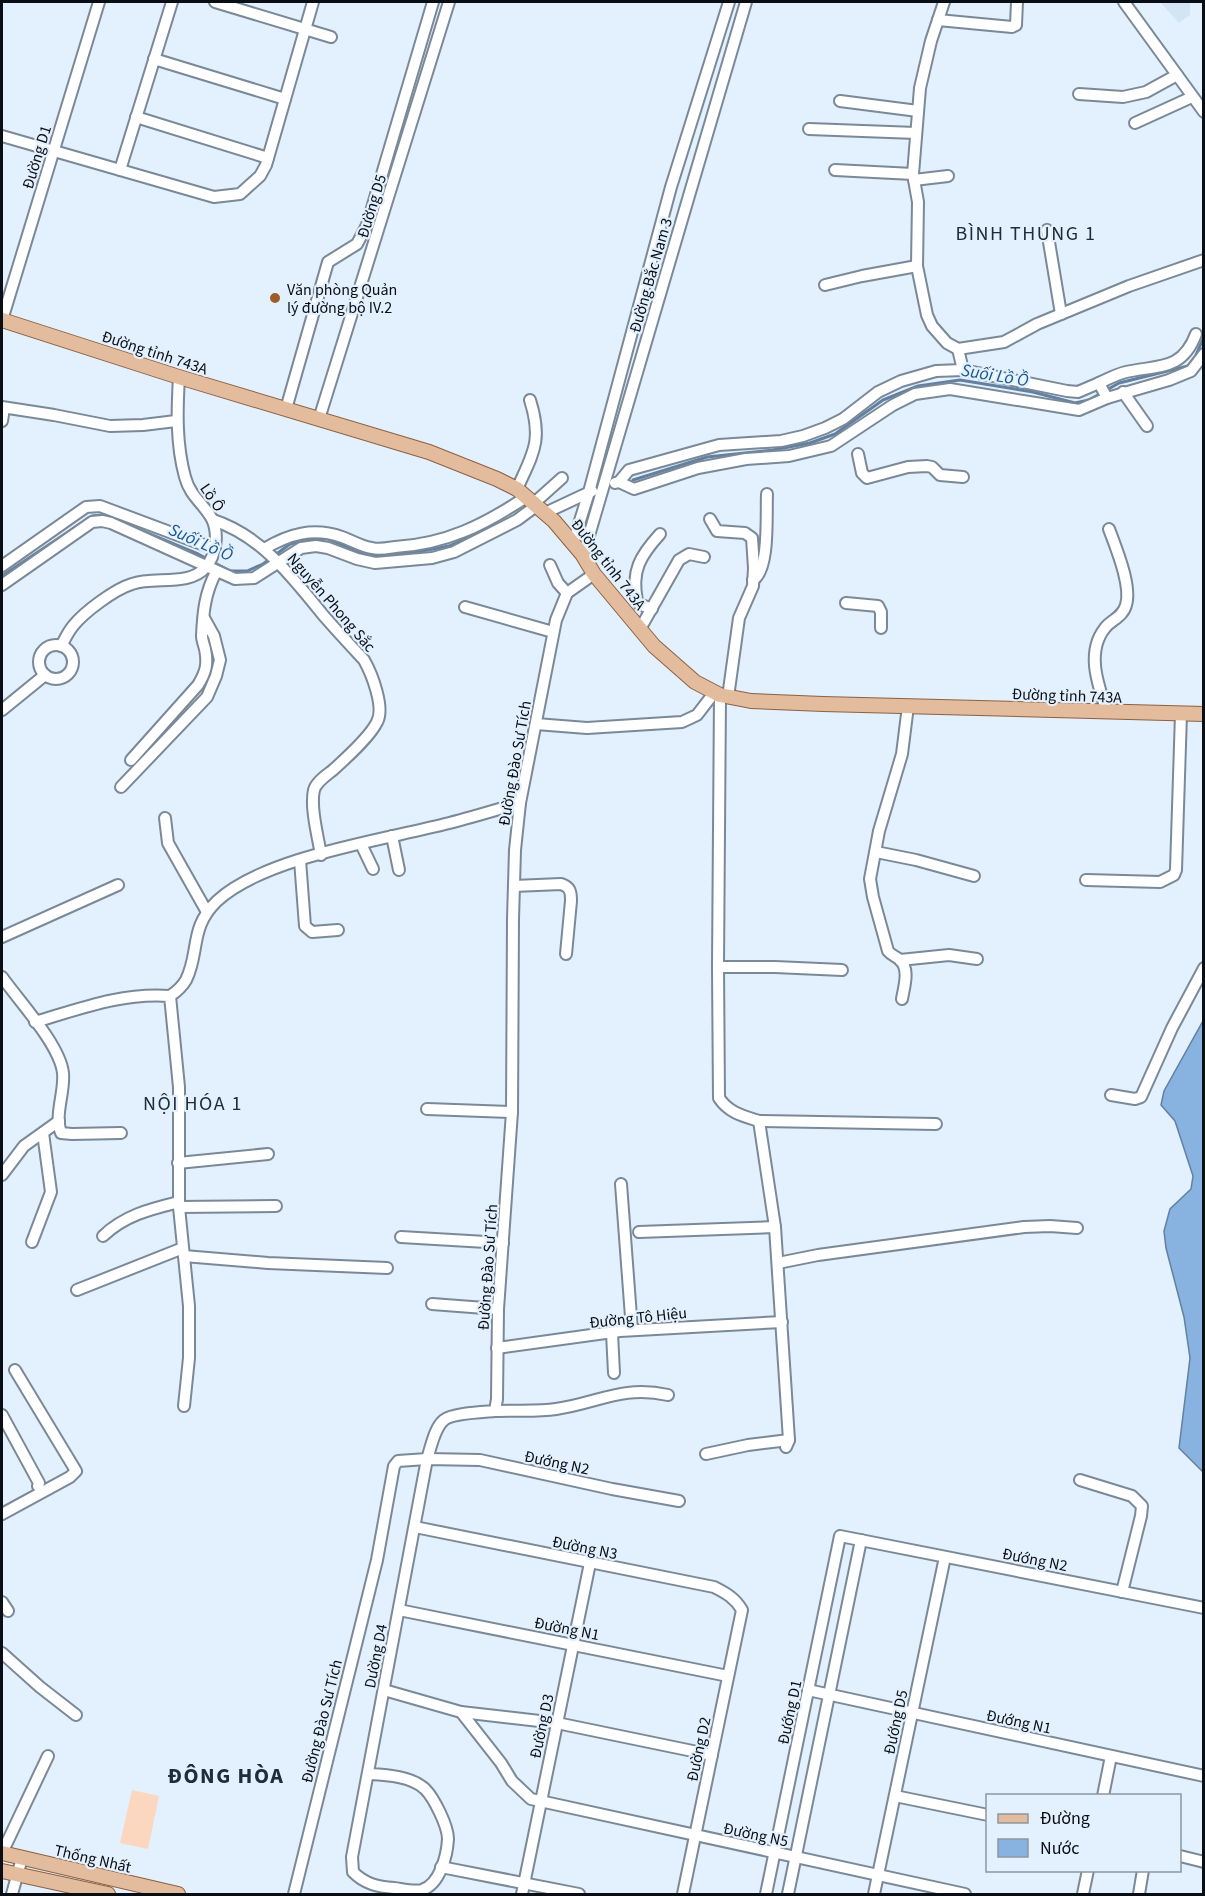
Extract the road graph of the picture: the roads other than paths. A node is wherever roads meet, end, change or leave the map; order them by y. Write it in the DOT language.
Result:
graph roads {
  1 [pos="99,2"];
  2 [pos="172,2"];
  3 [pos="215,2"];
  4 [pos="314,2"];
  5 [pos="433,2"];
  6 [pos="449,2"];
  7 [pos="729,2"];
  8 [pos="746,2"];
  9 [pos="944,2"];
  10 [pos="1017,2"];
  11 [pos="1124,2"];
  12 [pos="938,20"];
  13 [pos="304,29"];
  14 [pos="331,37"];
  15 [pos="154,59"];
  16 [pos="1177,75"];
  17 [pos="1079,94"];
  18 [pos="1192,97"];
  19 [pos="285,99"];
  20 [pos="840,101"];
  21 [pos="918,111"];
  22 [pos="1203,112"];
  23 [pos="136,117"];
  24 [pos="1135,123"];
  25 [pos="809,129"];
  26 [pos="916,133"];
  27 [pos="2,136"];
  28 [pos="54,151"];
  29 [pos="268,158"];
  30 [pos="120,170"];
  31 [pos="835,170"];
  32 [pos="948,176"];
  33 [pos="914,177"];
  34 [pos="1047,230"];
  35 [pos="1203,260"];
  36 [pos="917,266"];
  37 [pos="825,285"];
  38 [pos="1061,314"];
  39 [pos="2,320"];
  40 [pos="1196,334"];
  41 [pos="958,349"];
  42 [pos="1203,354"];
  43 [pos="963,370"];
  44 [pos="179,377"];
  45 [pos="1100,384"];
  46 [pos="1124,392"];
  47 [pos="1107,398"];
  48 [pos="530,400"];
  49 [pos="3,408"];
  50 [pos="286,409"];
  51 [pos="319,419"];
  52 [pos="2,421"];
  53 [pos="176,421"];
  54 [pos="1147,426"];
  55 [pos="858,454"];
  56 [pos="963,477"];
  57 [pos="562,478"];
  58 [pos="619,482"];
  59 [pos="605,487"];
  60 [pos="589,492"];
  61 [pos="767,494"];
  62 [pos="531,502"];
  63 [pos="710,519"];
  64 [pos="213,520"];
  65 [pos="1109,529"];
  66 [pos="765,533"];
  67 [pos="660,534"];
  68 [pos="752,538"];
  69 [pos="340,543"];
  70 [pos="573,543"];
  71 [pos="271,556"];
  72 [pos="583,556"];
  73 [pos="704,557"];
  74 [pos="212,561"];
  75 [pos="2,566"];
  76 [pos="550,566"];
  77 [pos="594,573"];
  78 [pos="753,580"];
  79 [pos="2,585"];
  80 [pos="567,593"];
  81 [pos="846,603"];
  82 [pos="465,607"];
  83 [pos="651,609"];
  84 [pos="204,618"];
  85 [pos="881,628"];
  86 [pos="640,629"];
  87 [pos="553,632"];
  88 [pos="61,646"];
  89 [pos="45,675"];
  90 [pos="721,695"];
  91 [pos="908,706"];
  92 [pos="2,710"];
  93 [pos="1107,712"];
  94 [pos="1181,714"];
  95 [pos="1203,714"];
  96 [pos="536,724"];
  97 [pos="131,760"];
  98 [pos="121,787"];
  99 [pos="520,803"];
  100 [pos="165,818"];
  101 [pos="392,836"];
  102 [pos="361,844"];
  103 [pos="876,852"];
  104 [pos="321,855"];
  105 [pos="300,860"];
  106 [pos="373,869"];
  107 [pos="399,870"];
  108 [pos="974,876"];
  109 [pos="1086,880"];
  110 [pos="118,885"];
  111 [pos="514,886"];
  112 [pos="207,912"];
  113 [pos="338,930"];
  114 [pos="2,937"];
  115 [pos="566,954"];
  116 [pos="977,959"];
  117 [pos="900,960"];
  118 [pos="718,967"];
  119 [pos="1203,968"];
  120 [pos="842,970"];
  121 [pos="2,977"];
  122 [pos="170,996"];
  123 [pos="902,999"];
  124 [pos="35,1022"];
  125 [pos="1111,1095"];
  126 [pos="427,1109"];
  127 [pos="512,1112"];
  128 [pos="59,1121"];
  129 [pos="759,1121"];
  130 [pos="936,1124"];
  131 [pos="121,1133"];
  132 [pos="43,1134"];
  133 [pos="268,1155"];
  134 [pos="178,1163"];
  135 [pos="2,1175"];
  136 [pos="621,1184"];
  137 [pos="179,1205"];
  138 [pos="276,1206"];
  139 [pos="775,1227"];
  140 [pos="1077,1228"];
  141 [pos="639,1232"];
  142 [pos="104,1236"];
  143 [pos="401,1237"];
  144 [pos="32,1242"];
  145 [pos="503,1243"];
  146 [pos="184,1252"];
  147 [pos="778,1263"];
  148 [pos="387,1268"];
  149 [pos="77,1290"];
  150 [pos="432,1304"];
  151 [pos="498,1309"];
  152 [pos="782,1323"];
  153 [pos="632,1330"];
  154 [pos="612,1333"];
  155 [pos="497,1348"];
  156 [pos="15,1370"];
  157 [pos="614,1373"];
  158 [pos="668,1395"];
  159 [pos="184,1406"];
  160 [pos="495,1411"];
  161 [pos="2,1415"];
  162 [pos="706,1454"];
  163 [pos="428,1459"];
  164 [pos="1080,1480"];
  165 [pos="38,1486"];
  166 [pos="679,1501"];
  167 [pos="2,1514"];
  168 [pos="415,1527"];
  169 [pos="840,1536"];
  170 [pos="861,1540"];
  171 [pos="945,1557"];
  172 [pos="590,1563"];
  173 [pos="829,1591"];
  174 [pos="1122,1592"];
  175 [pos="850,1593"];
  176 [pos="1203,1608"];
  177 [pos="399,1610"];
  178 [pos="742,1610"];
  179 [pos="573,1644"];
  180 [pos="2,1653"];
  181 [pos="728,1676"];
  182 [pos="384,1690"];
  183 [pos="808,1690"];
  184 [pos="829,1695"];
  185 [pos="461,1712"];
  186 [pos="912,1713"];
  187 [pos="76,1715"];
  188 [pos="557,1723"];
  189 [pos="712,1755"];
  190 [pos="795,1755"];
  191 [pos="48,1756"];
  192 [pos="1111,1756"];
  193 [pos="816,1758"];
  194 [pos="368,1774"];
  195 [pos="1203,1776"];
  196 [pos="1103,1794"];
  197 [pos="895,1796"];
  198 [pos="786,1798"];
  199 [pos="541,1802"];
  200 [pos="807,1803"];
  201 [pos="986,1815"];
  202 [pos="695,1836"];
  203 [pos="2,1853"];
  204 [pos="775,1853"];
  205 [pos="1181,1856"];
  206 [pos="22,1858"];
  207 [pos="795,1858"];
  208 [pos="1203,1862"];
  209 [pos="441,1867"];
  210 [pos="2,1871"];
  211 [pos="1088,1872"];
  212 [pos="1143,1872"];
  213 [pos="17,1874"];
  214 [pos="878,1877"];
  215 [pos="523,1889"];
  216 [pos="12,1894"];
  217 [pos="108,1894"];
  218 [pos="178,1894"];
  219 [pos="294,1894"];
  220 [pos="579,1894"];
  221 [pos="682,1894"];
  222 [pos="766,1894"];
  223 [pos="788,1894"];
  224 [pos="874,1894"];
  225 [pos="965,1894"];
  226 [pos="1083,1894"];
  227 [pos="1138,1894"];
  1 -- 28 [label="street, Đường D1"];
  2 -- 15 [label="street"];
  3 -- 13 [label="street"];
  4 -- 13 [label="street"];
  5 -- 50 [label="street"];
  6 -- 51 [label="street, Đường D5"];
  7 -- 60 [label="street, Đường Bắc Nam 3"];
  8 -- 59 [label="street, Đường Bắc Nam 3"];
  9 -- 12 [label="street"];
  10 -- 12 [label="street"];
  11 -- 16 [label="street"];
  12 -- 21 [label="street"];
  13 -- 14 [label="street"];
  13 -- 19 [label="street"];
  15 -- 19 [label="street"];
  15 -- 23 [label="street"];
  16 -- 17 [label="street"];
  16 -- 18 [label="street"];
  18 -- 22 [label="street"];
  18 -- 24 [label="street"];
  19 -- 29 [label="street"];
  20 -- 21 [label="street"];
  21 -- 26 [label="street"];
  23 -- 29 [label="street"];
  23 -- 30 [label="street"];
  25 -- 26 [label="street"];
  26 -- 33 [label="street"];
  27 -- 28 [label="street"];
  28 -- 30 [label="street"];
  28 -- 39 [label="street, Đường D1"];
  29 -- 30 [label="street"];
  31 -- 33 [label="street"];
  32 -- 33 [label="street"];
  33 -- 36 [label="street"];
  34 -- 38 [label="street"];
  35 -- 38 [label="street"];
  36 -- 37 [label="street"];
  36 -- 41 [label="street"];
  38 -- 41 [label="street"];
  39 -- 44 [label="main road, Đường tỉnh 743A"];
  40 -- 45 [label="street"];
  41 -- 43 [label="street"];
  42 -- 46 [label="street"];
  43 -- 45 [label="street"];
  43 -- 58 [label="street"];
  44 -- 50 [label="main road, Đường tỉnh 743A"];
  44 -- 53 [label="street, Lồ Ô"];
  45 -- 47 [label="street"];
  46 -- 47 [label="street"];
  46 -- 54 [label="street"];
  47 -- 58 [label="street"];
  48 -- 62 [label="street"];
  49 -- 52 [label="street"];
  49 -- 53 [label="street"];
  50 -- 51 [label="main road, Đường tỉnh 743A"];
  51 -- 62 [label="main road, Đường tỉnh 743A"];
  53 -- 64 [label="street, Lồ Ô"];
  55 -- 56 [label="street"];
  57 -- 62 [label="street"];
  58 -- 59 [label="street"];
  59 -- 60 [label="street"];
  59 -- 72 [label="street, Đường Bắc Nam 3"];
  60 -- 62 [label="street"];
  60 -- 70 [label="street, Đường Bắc Nam 3"];
  61 -- 66 [label="street"];
  62 -- 69 [label="street"];
  62 -- 69 [label="street"];
  62 -- 70 [label="main road, Đường tỉnh 743A"];
  63 -- 68 [label="street"];
  64 -- 71 [label="street, Nguyễn Phong Sắc"];
  64 -- 74 [label="street, Lồ Ô"];
  65 -- 93 [label="street"];
  66 -- 68 [label="street"];
  66 -- 78 [label="street"];
  67 -- 83 [label="street"];
  68 -- 78 [label="street"];
  69 -- 71 [label="street"];
  69 -- 71 [label="street"];
  70 -- 72 [label="main road, Đường tỉnh 743A"];
  71 -- 74 [label="street"];
  71 -- 104 [label="street, Nguyễn Phong Sắc"];
  72 -- 77 [label="main road, Đường tỉnh 743A"];
  73 -- 83 [label="street"];
  74 -- 75 [label="street"];
  74 -- 79 [label="street"];
  74 -- 84 [label="street"];
  74 -- 88 [label="street"];
  76 -- 80 [label="street"];
  77 -- 80 [label="street"];
  77 -- 86 [label="main road, Đường tỉnh 743A"];
  78 -- 90 [label="street"];
  80 -- 87 [label="street, Đường Đào Sư Tích"];
  81 -- 85 [label="street"];
  82 -- 87 [label="street"];
  83 -- 86 [label="street"];
  84 -- 97 [label="street"];
  84 -- 98 [label="street"];
  86 -- 90 [label="main road, Đường tỉnh 743A"];
  87 -- 96 [label="street, Đường Đào Sư Tích"];
  88 -- 89 [label="street"];
  88 -- 89 [label="street"];
  89 -- 92 [label="street"];
  90 -- 91 [label="main road, Đường tỉnh 743A"];
  90 -- 96 [label="street"];
  90 -- 118 [label="street"];
  91 -- 93 [label="main road, Đường tỉnh 743A"];
  91 -- 103 [label="street"];
  93 -- 94 [label="main road, Đường tỉnh 743A"];
  94 -- 95 [label="main road, Đường tỉnh 743A"];
  94 -- 109 [label="street"];
  96 -- 99 [label="street, Đường Đào Sư Tích"];
  99 -- 101 [label="street"];
  99 -- 111 [label="street, Đường Đào Sư Tích"];
  100 -- 112 [label="street"];
  101 -- 102 [label="street"];
  101 -- 107 [label="street"];
  102 -- 104 [label="street"];
  102 -- 106 [label="street"];
  103 -- 108 [label="street"];
  103 -- 117 [label="street"];
  104 -- 105 [label="street"];
  105 -- 112 [label="street"];
  105 -- 113 [label="street"];
  110 -- 114 [label="street"];
  111 -- 115 [label="street"];
  111 -- 127 [label="street, Đường Đào Sư Tích"];
  112 -- 122 [label="street"];
  116 -- 117 [label="street"];
  117 -- 123 [label="street"];
  118 -- 120 [label="street"];
  118 -- 129 [label="street"];
  119 -- 125 [label="street"];
  121 -- 124 [label="street"];
  122 -- 124 [label="street"];
  122 -- 134 [label="street"];
  124 -- 128 [label="street"];
  126 -- 127 [label="street"];
  127 -- 145 [label="street, Đường Đào Sư Tích"];
  128 -- 131 [label="street"];
  128 -- 132 [label="street"];
  129 -- 130 [label="street"];
  129 -- 139 [label="street"];
  132 -- 135 [label="street"];
  132 -- 144 [label="street"];
  133 -- 134 [label="street"];
  134 -- 137 [label="street"];
  136 -- 153 [label="street"];
  137 -- 138 [label="street"];
  137 -- 142 [label="street"];
  137 -- 146 [label="street"];
  139 -- 141 [label="street"];
  139 -- 147 [label="street"];
  140 -- 147 [label="street"];
  143 -- 145 [label="street"];
  145 -- 151 [label="street, Đường Đào Sư Tích"];
  146 -- 148 [label="street"];
  146 -- 149 [label="street"];
  146 -- 159 [label="street"];
  147 -- 152 [label="street"];
  150 -- 151 [label="street"];
  151 -- 155 [label="street, Đường Đào Sư Tích"];
  152 -- 153 [label="street, Đường Tô Hiệu"];
  152 -- 162 [label="street"];
  153 -- 154 [label="street, Đường Tô Hiệu"];
  154 -- 155 [label="street, Đường Tô Hiệu"];
  154 -- 157 [label="street"];
  155 -- 160 [label="street, Đường Đào Sư Tích"];
  156 -- 167 [label="street"];
  158 -- 160 [label="street"];
  160 -- 163 [label="street"];
  161 -- 165 [label="street"];
  163 -- 166 [label="street, Đướng N2"];
  163 -- 168 [label="street, Dường D4"];
  163 -- 219 [label="street, Đường Đào Sư Tích"];
  164 -- 174 [label="street"];
  168 -- 172 [label="street, Đường N3"];
  168 -- 177 [label="street, Dường D4"];
  169 -- 170 [label="street, Đướng N2"];
  169 -- 173 [label="street, Đướng D1"];
  170 -- 171 [label="street, Đướng N2"];
  170 -- 175 [label="street"];
  171 -- 174 [label="street, Đướng N2"];
  171 -- 186 [label="street, Đướng D5"];
  172 -- 178 [label="street, Đường N3"];
  172 -- 179 [label="street, Đường D3"];
  173 -- 175 [label="street"];
  173 -- 183 [label="street, Đướng D1"];
  174 -- 176 [label="street, Đướng N2"];
  175 -- 184 [label="street"];
  177 -- 179 [label="street, Đường N1"];
  177 -- 182 [label="street, Dường D4"];
  178 -- 181 [label="street, Đường D2"];
  179 -- 181 [label="street, Đường N1"];
  179 -- 188 [label="street, Đường D3"];
  180 -- 187 [label="street"];
  181 -- 189 [label="street, Đường D2"];
  182 -- 185 [label="street"];
  182 -- 194 [label="street, Dường D4"];
  183 -- 184 [label="street"];
  183 -- 190 [label="street, Đướng D1"];
  184 -- 186 [label="street, Đướng N1"];
  184 -- 193 [label="street"];
  185 -- 188 [label="street"];
  185 -- 199 [label="street"];
  186 -- 192 [label="street, Đướng N1"];
  186 -- 197 [label="street, Đướng D5"];
  188 -- 189 [label="street"];
  188 -- 199 [label="street, Đường D3"];
  189 -- 202 [label="street, Đường D2"];
  190 -- 193 [label="street"];
  190 -- 198 [label="street, Đướng D1"];
  191 -- 203 [label="street"];
  192 -- 195 [label="street, Đướng N1"];
  192 -- 196 [label="street"];
  193 -- 200 [label="street"];
  194 -- 209 [label="street"];
  194 -- 209 [label="street, Dường D4"];
  197 -- 201 [label="street"];
  197 -- 214 [label="street, Đướng D5"];
  198 -- 200 [label="street"];
  198 -- 204 [label="street, Đướng D1"];
  199 -- 202 [label="street, Đường N5"];
  199 -- 215 [label="street, Đường D3"];
  200 -- 207 [label="street"];
  202 -- 204 [label="street, Đường N5"];
  202 -- 221 [label="street, Đường D2"];
  203 -- 206 [label="main road, Thống Nhất"];
  204 -- 207 [label="street, Đường N5"];
  204 -- 222 [label="street, Đướng D1"];
  205 -- 208 [label="street"];
  206 -- 213 [label="street"];
  206 -- 218 [label="main road, Thống Nhất"];
  207 -- 214 [label="street, Đường N5"];
  207 -- 223 [label="street"];
  209 -- 215 [label="street"];
  210 -- 213 [label="main road, Thống Nhất"];
  211 -- 226 [label="street"];
  212 -- 227 [label="street"];
  213 -- 216 [label="street"];
  213 -- 217 [label="main road, Thống Nhất"];
  214 -- 224 [label="street, Đướng D5"];
  214 -- 225 [label="street, Đường N5"];
  215 -- 220 [label="street"];
}
